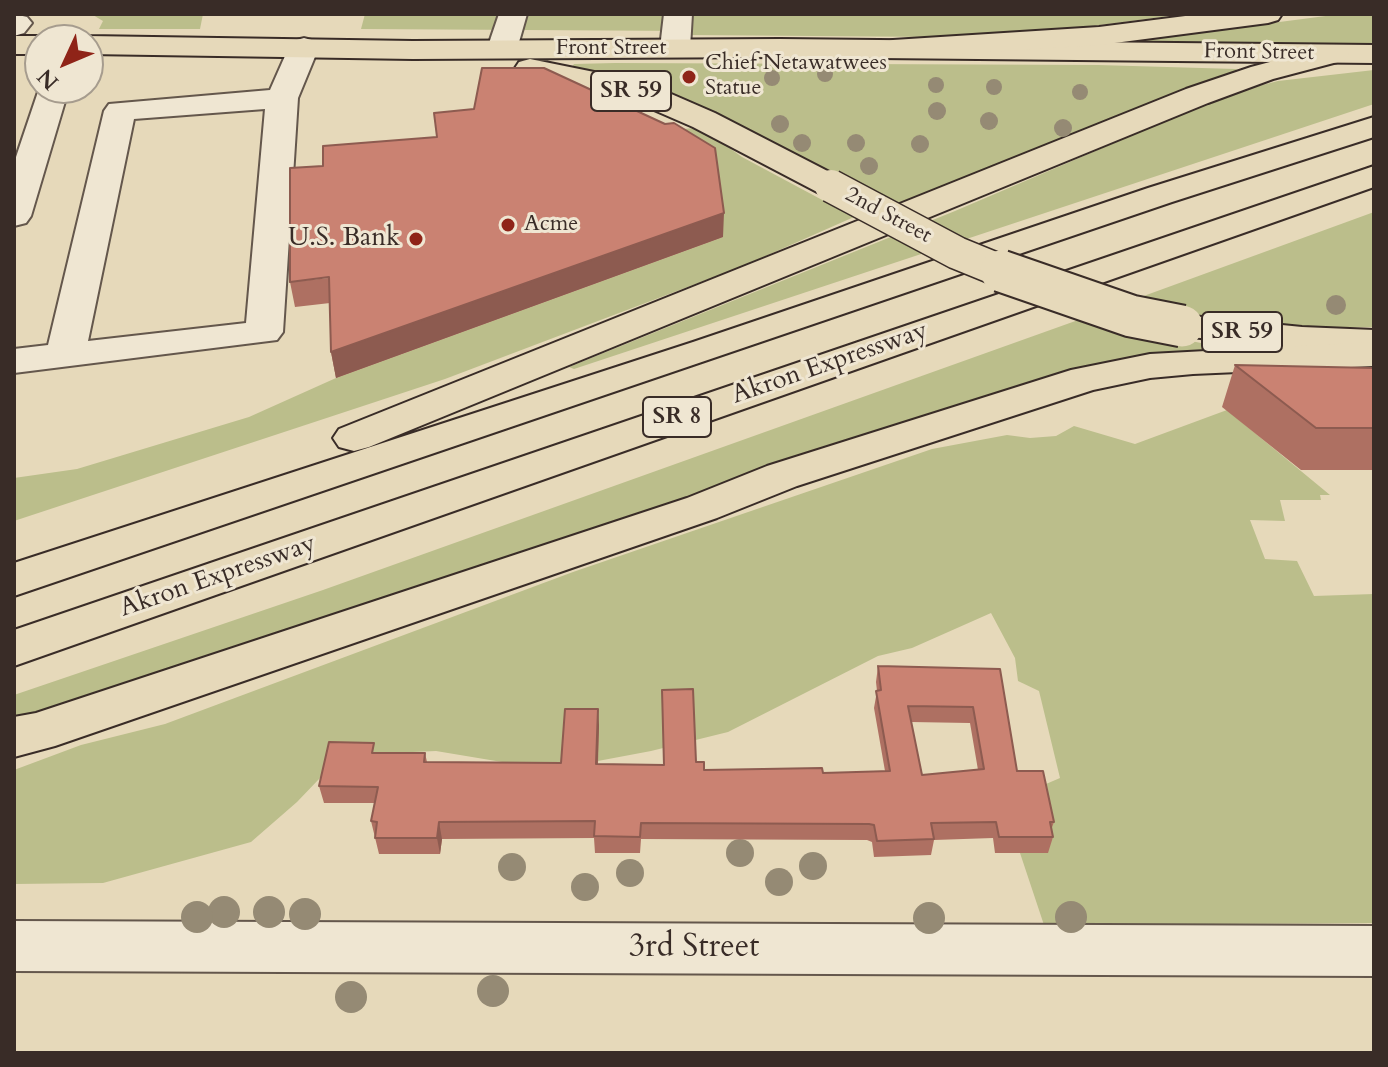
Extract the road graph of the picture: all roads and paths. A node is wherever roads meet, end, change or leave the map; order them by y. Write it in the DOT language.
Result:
graph roads {
  1 [pos="513,14"];
  2 [pos="678,14"];
  3 [pos="1268,14"];
  4 [pos="104,45"];
  5 [pos="304,47"];
  6 [pos="675,48"];
  7 [pos="502,49"];
  8 [pos="893,49"];
  9 [pos="413,50"];
  10 [pos="1334,54"];
  11 [pos="1374,54"];
  12 [pos="282,98"];
  13 [pos="46,104"];
  14 [pos="1374,127"];
  15 [pos="25,144"];
  16 [pos="1374,176"];
  17 [pos="16,204"];
  18 [pos="1374,339"];
  19 [pos="1374,354"];
  20 [pos="65,356"];
  21 [pos="14,361"];
  22 [pos="14,572"];
  23 [pos="14,580"];
  24 [pos="14,648"];
  25 [pos="14,737"];
  26 [pos="14,946"];
  27 [pos="1374,951"];
  1 -- 7 [label="street"];
  2 -- 6 [label="street"];
  3 -- 8 [label="main road"];
  4 -- 5 [label="main road, Front Street / SR 59"];
  5 -- 9 [label="main road, Front Street / SR 59"];
  5 -- 12 [label="street"];
  6 -- 7 [label="main road, Front Street / SR 59"];
  6 -- 8 [label="main road, Front Street / SR 59"];
  7 -- 9 [label="main road, Front Street / SR 59"];
  8 -- 10 [label="main road, Front Street"];
  9 -- 18 [label="main road, 2nd Street / SR 59, bridge"];
  10 -- 11 [label="main road, Front Street"];
  10 -- 22 [label="main road"];
  12 -- 20 [label="street"];
  12 -- 20 [label="street"];
  13 -- 15 [label="street"];
  14 -- 23 [label="main road, Akron Expressway / SR 8"];
  15 -- 17 [label="street"];
  16 -- 24 [label="main road, Akron Expressway / SR 8"];
  19 -- 25 [label="main road"];
  20 -- 21 [label="street"];
  26 -- 27 [label="street, 3rd Street"];
}
